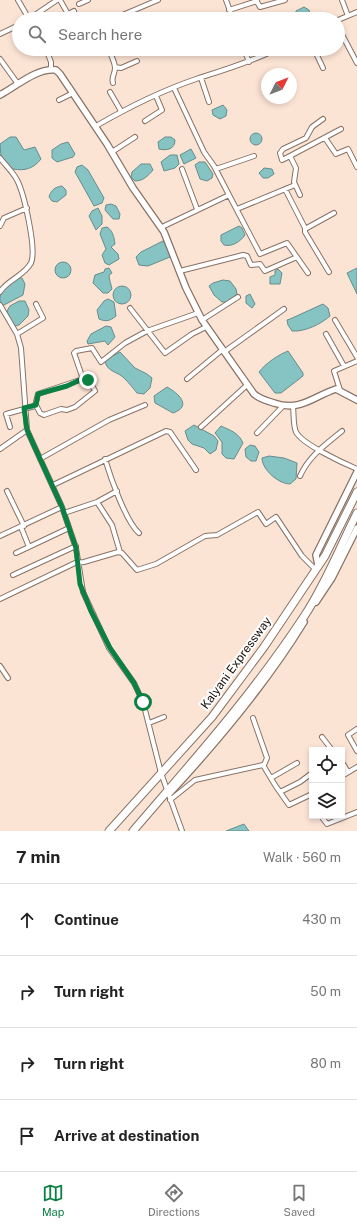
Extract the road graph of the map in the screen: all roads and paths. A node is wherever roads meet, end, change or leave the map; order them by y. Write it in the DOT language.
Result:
graph roads {
  1 [pos="18,0"];
  2 [pos="58,0"];
  3 [pos="88,0"];
  4 [pos="158,0"];
  5 [pos="226,0"];
  6 [pos="257,0"];
  7 [pos="285,0"];
  8 [pos="342,0"];
  9 [pos="79,4"];
  10 [pos="229,10"];
  11 [pos="25,12"];
  12 [pos="40,12"];
  13 [pos="67,12"];
  14 [pos="130,12"];
  15 [pos="357,12"];
  16 [pos="348,16"];
  17 [pos="345,17"];
  18 [pos="12,28"];
  19 [pos="0,34"];
  20 [pos="345,40"];
  21 [pos="49,56"];
  22 [pos="110,56"];
  23 [pos="247,56"];
  24 [pos="262,56"];
  25 [pos="317,56"];
  26 [pos="0,58"];
  27 [pos="137,61"];
  28 [pos="249,62"];
  29 [pos="357,63"];
  30 [pos="115,67"];
  31 [pos="323,68"];
  32 [pos="51,70"];
  33 [pos="201,78"];
  34 [pos="113,83"];
  35 [pos="18,84"];
  36 [pos="174,88"];
  37 [pos="110,92"];
  38 [pos="73,93"];
  39 [pos="0,95"];
  40 [pos="156,96"];
  41 [pos="59,100"];
  42 [pos="208,102"];
  43 [pos="122,111"];
  44 [pos="323,119"];
  45 [pos="145,121"];
  46 [pos="96,126"];
  47 [pos="342,129"];
  48 [pos="135,137"];
  49 [pos="325,138"];
  50 [pos="112,152"];
  51 [pos="254,156"];
  52 [pos="290,156"];
  53 [pos="0,158"];
  54 [pos="357,167"];
  55 [pos="182,169"];
  56 [pos="216,169"];
  57 [pos="295,185"];
  58 [pos="285,190"];
  59 [pos="229,195"];
  60 [pos="300,195"];
  61 [pos="27,208"];
  62 [pos="197,209"];
  63 [pos="238,209"];
  64 [pos="334,213"];
  65 [pos="0,226"];
  66 [pos="162,227"];
  67 [pos="305,229"];
  68 [pos="297,257"];
  69 [pos="180,271"];
  70 [pos="329,272"];
  71 [pos="308,273"];
  72 [pos="0,292"];
  73 [pos="238,298"];
  74 [pos="36,304"];
  75 [pos="0,305"];
  76 [pos="130,308"];
  77 [pos="284,309"];
  78 [pos="198,313"];
  79 [pos="202,320"];
  80 [pos="335,320"];
  81 [pos="206,327"];
  82 [pos="147,330"];
  83 [pos="17,334"];
  84 [pos="326,334"];
  85 [pos="223,351"];
  86 [pos="357,357"];
  87 [pos="357,361"];
  88 [pos="344,366"];
  89 [pos="84,378"];
  90 [pos="187,379"];
  91 [pos="246,385"];
  92 [pos="340,390"];
  93 [pos="357,400"];
  94 [pos="36,405"];
  95 [pos="145,405"];
  96 [pos="283,406"];
  97 [pos="293,407"];
  98 [pos="24,408"];
  99 [pos="10,427"];
  100 [pos="201,427"];
  101 [pos="27,430"];
  102 [pos="342,431"];
  103 [pos="257,433"];
  104 [pos="0,449"];
  105 [pos="318,449"];
  106 [pos="40,459"];
  107 [pos="105,459"];
  108 [pos="357,469"];
  109 [pos="196,470"];
  110 [pos="357,472"];
  111 [pos="300,476"];
  112 [pos="53,485"];
  113 [pos="6,491"];
  114 [pos="117,492"];
  115 [pos="357,492"];
  116 [pos="96,502"];
  117 [pos="62,507"];
  118 [pos="64,513"];
  119 [pos="357,513"];
  120 [pos="22,527"];
  121 [pos="69,528"];
  122 [pos="357,528"];
  123 [pos="139,533"];
  124 [pos="0,536"];
  125 [pos="76,546"];
  126 [pos="29,547"];
  127 [pos="120,552"];
  128 [pos="16,553"];
  129 [pos="79,562"];
  130 [pos="316,567"];
  131 [pos="13,575"];
  132 [pos="0,599"];
  133 [pos="0,666"];
  134 [pos="8,678"];
  135 [pos="164,717"];
  136 [pos="253,718"];
  137 [pos="149,723"];
  138 [pos="357,729"];
  139 [pos="322,737"];
  140 [pos="329,747"];
  141 [pos="357,751"];
  142 [pos="297,763"];
  143 [pos="264,765"];
  144 [pos="345,767"];
  145 [pos="357,767"];
  146 [pos="348,772"];
  147 [pos="160,773"];
  148 [pos="345,774"];
  149 [pos="309,775"];
  150 [pos="271,778"];
  151 [pos="280,792"];
  152 [pos="168,795"];
  153 [pos="309,797"];
  154 [pos="357,812"];
  155 [pos="345,817"];
  156 [pos="324,819"];
  157 [pos="340,819"];
  158 [pos="109,831"];
  159 [pos="134,831"];
  160 [pos="182,831"];
  1 -- 11 [label="street"];
  2 -- 12 [label="street"];
  2 -- 13 [label="street"];
  3 -- 9 [label="street"];
  4 -- 14 [label="street"];
  5 -- 10 [label="street"];
  6 -- 7 [label="street"];
  6 -- 10 [label="street"];
  8 -- 16 [label="street"];
  15 -- 16 [label="street"];
  16 -- 17 [label="street"];
  18 -- 19 [label="street"];
  20 -- 29 [label="street"];
  21 -- 32 [label="street"];
  22 -- 30 [label="street"];
  23 -- 28 [label="street"];
  24 -- 28 [label="street"];
  25 -- 31 [label="street"];
  26 -- 35 [label="street"];
  27 -- 30 [label="street"];
  28 -- 33 [label="street"];
  30 -- 34 [label="street"];
  32 -- 35 [label="street"];
  32 -- 38 [label="street"];
  33 -- 36 [label="street"];
  33 -- 42 [label="street"];
  35 -- 39 [label="street"];
  36 -- 40 [label="street"];
  36 -- 56 [label="street"];
  37 -- 43 [label="street"];
  38 -- 41 [label="street"];
  38 -- 46 [label="street"];
  40 -- 43 [label="street"];
  40 -- 45 [label="street"];
  43 -- 46 [label="street"];
  44 -- 52 [label="street"];
  46 -- 50 [label="street"];
  47 -- 49 [label="street"];
  48 -- 50 [label="street"];
  49 -- 52 [label="street"];
  49 -- 54 [label="street"];
  50 -- 66 [label="street"];
  51 -- 56 [label="street"];
  52 -- 57 [label="street"];
  53 -- 61 [label="street"];
  55 -- 62 [label="street"];
  56 -- 59 [label="street"];
  57 -- 58 [label="street"];
  57 -- 60 [label="street"];
  58 -- 63 [label="street"];
  58 -- 67 [label="street"];
  59 -- 62 [label="street"];
  59 -- 63 [label="street"];
  61 -- 65 [label="street"];
  61 -- 72 [label="street"];
  62 -- 66 [label="street"];
  63 -- 68 [label="street"];
  64 -- 67 [label="street"];
  66 -- 69 [label="street"];
  67 -- 70 [label="street"];
  68 -- 69 [label="street"];
  68 -- 71 [label="street"];
  69 -- 78 [label="street"];
  73 -- 79 [label="street"];
  74 -- 83 [label="street"];
  75 -- 83 [label="street"];
  76 -- 82 [label="street"];
  77 -- 85 [label="street"];
  78 -- 79 [label="street"];
  78 -- 82 [label="street"];
  79 -- 81 [label="street"];
  80 -- 86 [label="street"];
  81 -- 82 [label="street"];
  81 -- 85 [label="street"];
  82 -- 89 [label="street"];
  83 -- 98 [label="street"];
  84 -- 88 [label="street"];
  85 -- 90 [label="street"];
  85 -- 91 [label="street"];
  87 -- 88 [label="street"];
  88 -- 92 [label="street"];
  89 -- 94 [label="street"];
  89 -- 94 [label="street"];
  91 -- 96 [label="street"];
  91 -- 100 [label="street"];
  92 -- 93 [label="street"];
  92 -- 97 [label="street"];
  94 -- 98 [label="street"];
  95 -- 106 [label="street"];
  96 -- 97 [label="street"];
  96 -- 103 [label="street"];
  97 -- 105 [label="street"];
  98 -- 99 [label="street"];
  98 -- 101 [label="street"];
  101 -- 104 [label="street"];
  101 -- 106 [label="street"];
  102 -- 105 [label="street"];
  105 -- 108 [label="street"];
  105 -- 111 [label="street"];
  106 -- 112 [label="street"];
  107 -- 109 [label="street"];
  107 -- 112 [label="street"];
  107 -- 114 [label="street"];
  110 -- 130 [label="street"];
  112 -- 117 [label="street"];
  113 -- 120 [label="street"];
  114 -- 116 [label="street"];
  114 -- 123 [label="street"];
  115 -- 130 [label="highway, Kalyani Expressway"];
  116 -- 118 [label="street"];
  116 -- 127 [label="street"];
  117 -- 118 [label="street"];
  117 -- 120 [label="street"];
  118 -- 121 [label="street"];
  119 -- 152 [label="highway"];
  120 -- 124 [label="street"];
  120 -- 126 [label="street"];
  121 -- 125 [label="street"];
  121 -- 126 [label="street"];
  122 -- 152 [label="street"];
  125 -- 129 [label="street"];
  125 -- 131 [label="street"];
  126 -- 128 [label="street"];
  127 -- 129 [label="street"];
  127 -- 130 [label="street"];
  129 -- 132 [label="street"];
  129 -- 137 [label="street"];
  130 -- 147 [label="highway, Kalyani Expressway"];
  133 -- 134 [label="street"];
  135 -- 137 [label="street"];
  136 -- 143 [label="street"];
  137 -- 147 [label="street"];
  138 -- 141 [label="street"];
  139 -- 140 [label="street"];
  142 -- 150 [label="street"];
  143 -- 150 [label="street"];
  143 -- 152 [label="street"];
  144 -- 146 [label="street"];
  145 -- 146 [label="street"];
  146 -- 148 [label="street"];
  147 -- 152 [label="street"];
  147 -- 158 [label="highway, Kalyani Expressway"];
  149 -- 151 [label="street"];
  150 -- 151 [label="street"];
  151 -- 153 [label="street"];
  152 -- 159 [label="highway"];
  152 -- 160 [label="street"];
  154 -- 155 [label="street"];
  156 -- 157 [label="street"];
}
